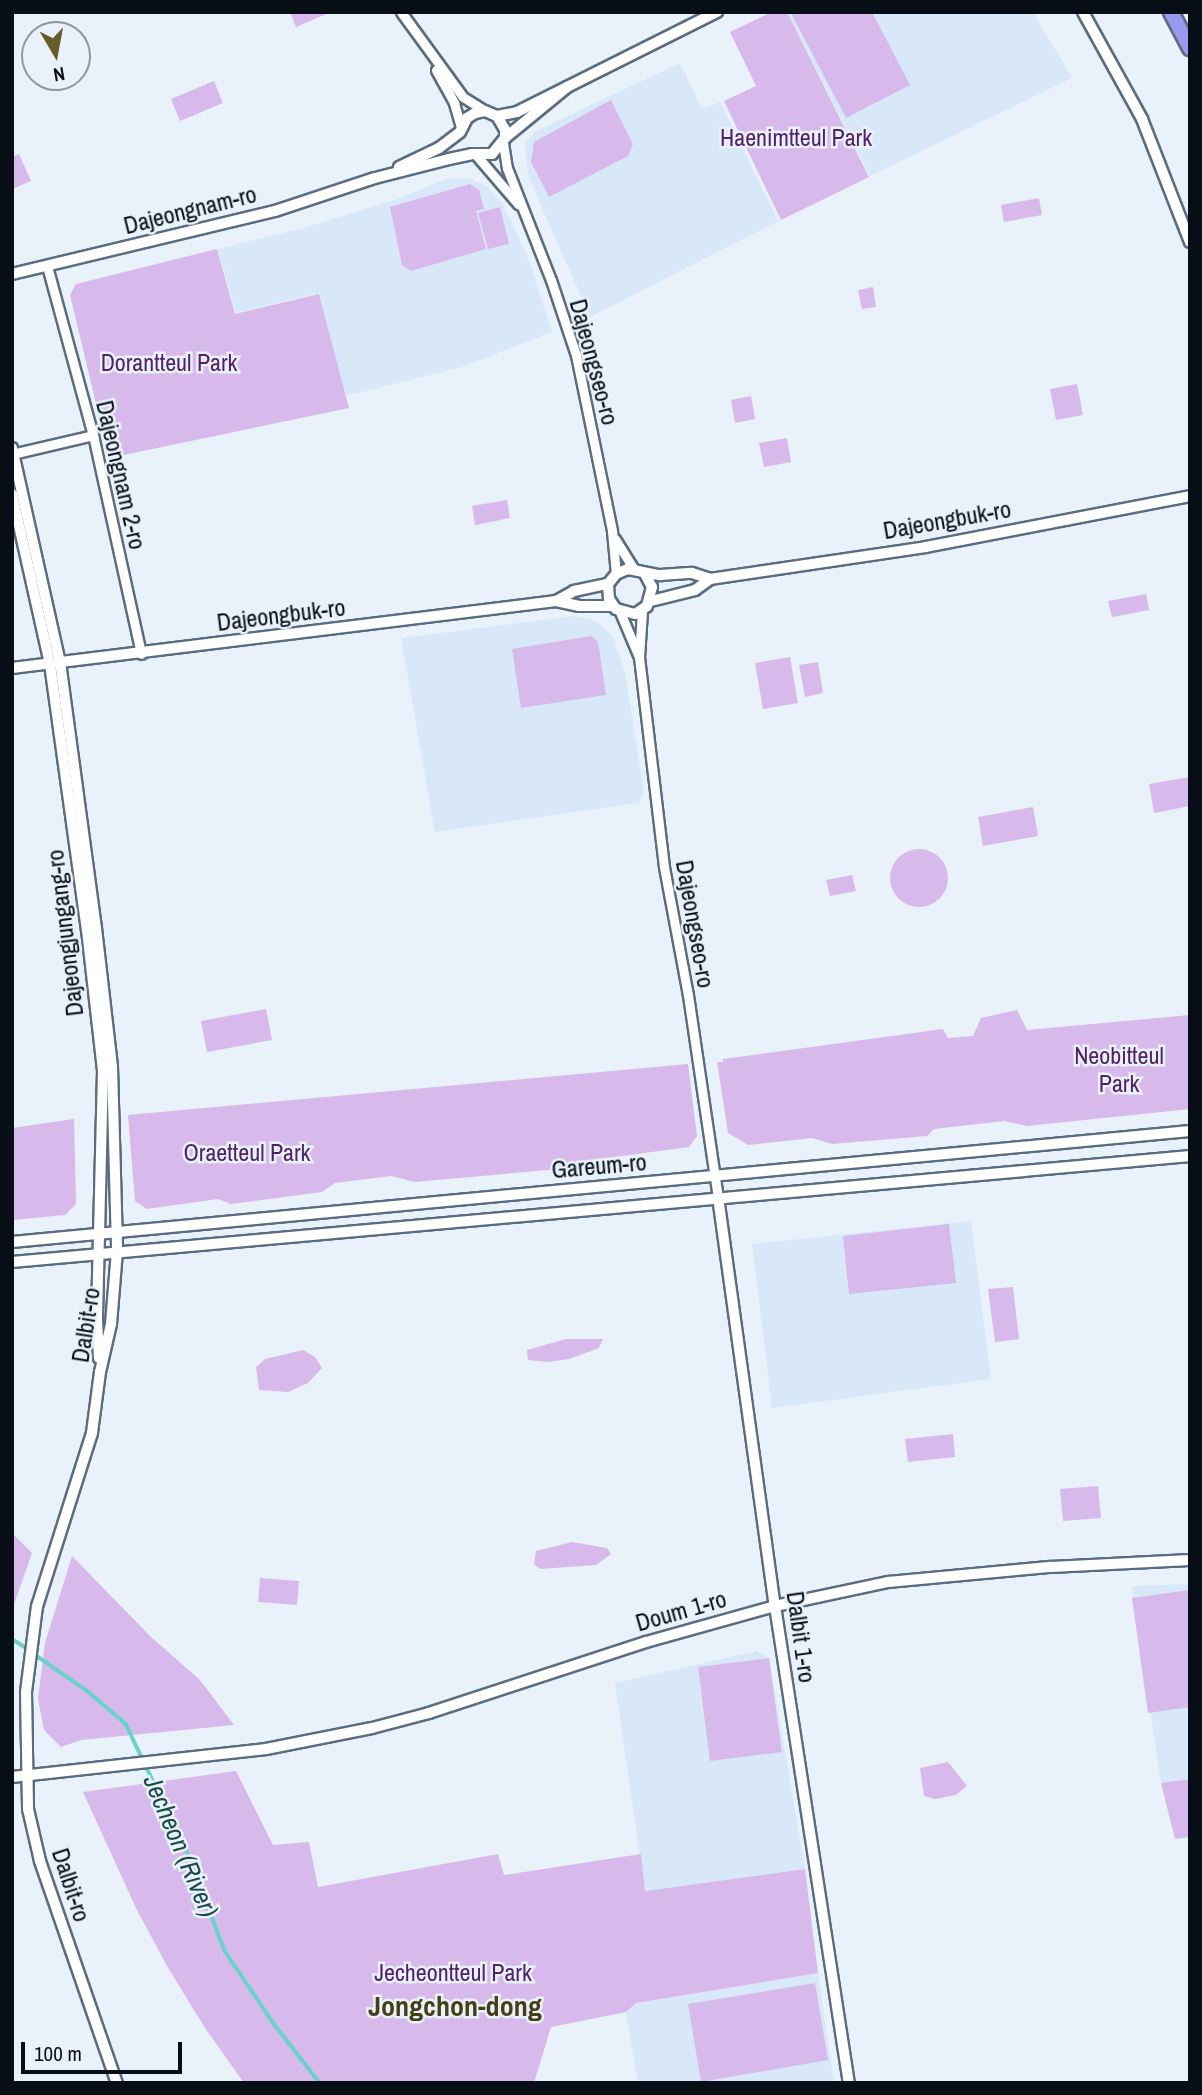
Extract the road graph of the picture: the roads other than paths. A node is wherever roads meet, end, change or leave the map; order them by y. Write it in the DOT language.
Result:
graph roads {
  1 [pos="401,12"];
  2 [pos="718,12"];
  3 [pos="1083,12"];
  4 [pos="1171,12"];
  5 [pos="424,47"];
  6 [pos="1190,48"];
  7 [pos="567,87"];
  8 [pos="485,111"];
  9 [pos="497,116"];
  10 [pos="461,129"];
  11 [pos="504,140"];
  12 [pos="474,155"];
  13 [pos="375,178"];
  14 [pos="522,208"];
  15 [pos="1190,242"];
  16 [pos="47,266"];
  17 [pos="12,274"];
  18 [pos="93,435"];
  19 [pos="13,452"];
  20 [pos="12,494"];
  21 [pos="1190,496"];
  22 [pos="611,531"];
  23 [pos="634,569"];
  24 [pos="616,573"];
  25 [pos="645,574"];
  26 [pos="710,579"];
  27 [pos="608,584"];
  28 [pos="556,601"];
  29 [pos="651,601"];
  30 [pos="616,609"];
  31 [pos="642,611"];
  32 [pos="141,654"];
  33 [pos="639,657"];
  34 [pos="55,663"];
  35 [pos="12,668"];
  36 [pos="1190,1132"];
  37 [pos="1190,1156"];
  38 [pos="715,1176"];
  39 [pos="718,1197"];
  40 [pos="117,1232"];
  41 [pos="99,1234"];
  42 [pos="12,1242"];
  43 [pos="117,1251"];
  44 [pos="99,1253"];
  45 [pos="12,1262"];
  46 [pos="100,1372"];
  47 [pos="1190,1560"];
  48 [pos="775,1606"];
  49 [pos="26,1775"];
  50 [pos="12,1777"];
  51 [pos="117,2083"];
  52 [pos="849,2083"];
  1 -- 5 [label="street"];
  2 -- 7 [label="street"];
  3 -- 15 [label="street"];
  4 -- 6 [label="highway"];
  5 -- 8 [label="street"];
  5 -- 10 [label="street"];
  7 -- 9 [label="street"];
  7 -- 11 [label="street"];
  8 -- 9 [label="street"];
  8 -- 10 [label="street"];
  9 -- 11 [label="street"];
  10 -- 12 [label="street"];
  10 -- 13 [label="street"];
  11 -- 12 [label="street"];
  11 -- 14 [label="street, Dajeongseo-ro"];
  12 -- 13 [label="street"];
  12 -- 14 [label="street"];
  13 -- 16 [label="street, Dajeongnam-ro"];
  14 -- 22 [label="street, Dajeongseo-ro"];
  16 -- 17 [label="street, Dajeongnam-ro"];
  16 -- 18 [label="street, Dajeongnam 2-ro"];
  18 -- 19 [label="street"];
  18 -- 32 [label="street, Dajeongnam 2-ro"];
  19 -- 34 [label="street, Dajeongjungang-ro"];
  20 -- 34 [label="street, Dajeongjungang-ro"];
  21 -- 26 [label="street, Dajeongbuk-ro"];
  22 -- 23 [label="street"];
  22 -- 24 [label="street"];
  23 -- 24 [label="street"];
  23 -- 25 [label="street"];
  24 -- 27 [label="street"];
  25 -- 26 [label="street"];
  25 -- 29 [label="street"];
  26 -- 29 [label="street"];
  27 -- 28 [label="street"];
  27 -- 30 [label="street"];
  28 -- 30 [label="street"];
  28 -- 32 [label="street, Dajeongbuk-ro"];
  29 -- 31 [label="street"];
  30 -- 31 [label="street"];
  30 -- 33 [label="street"];
  31 -- 33 [label="street"];
  32 -- 34 [label="street, Dajeongbuk-ro"];
  33 -- 38 [label="street, Dajeongseo-ro"];
  34 -- 35 [label="street, Dajeongbuk-ro"];
  34 -- 40 [label="street, Dajeongjungang-ro"];
  34 -- 41 [label="street, Dajeongjungang-ro"];
  36 -- 38 [label="street, Gareum-ro"];
  37 -- 39 [label="street, Gareum-ro"];
  38 -- 39 [label="street, Dajeongseo-ro"];
  38 -- 40 [label="street, Gareum-ro"];
  39 -- 43 [label="street, Gareum-ro"];
  39 -- 48 [label="street, Dalbit 1-ro"];
  40 -- 41 [label="street, Gareum-ro"];
  40 -- 43 [label="street, Dajeongjungang-ro"];
  41 -- 42 [label="street, Gareum-ro"];
  41 -- 44 [label="street, Dajeongjungang-ro"];
  43 -- 44 [label="street, Gareum-ro"];
  43 -- 46 [label="street, Dalbit-ro"];
  44 -- 45 [label="street, Gareum-ro"];
  44 -- 46 [label="street, Dajeongjungang-ro"];
  46 -- 49 [label="street, Dalbit-ro"];
  47 -- 48 [label="street, Doum 1-ro"];
  48 -- 49 [label="street, Doum 1-ro"];
  48 -- 52 [label="street, Dalbit 1-ro"];
  49 -- 50 [label="street"];
  49 -- 51 [label="street, Dalbit-ro"];
}
